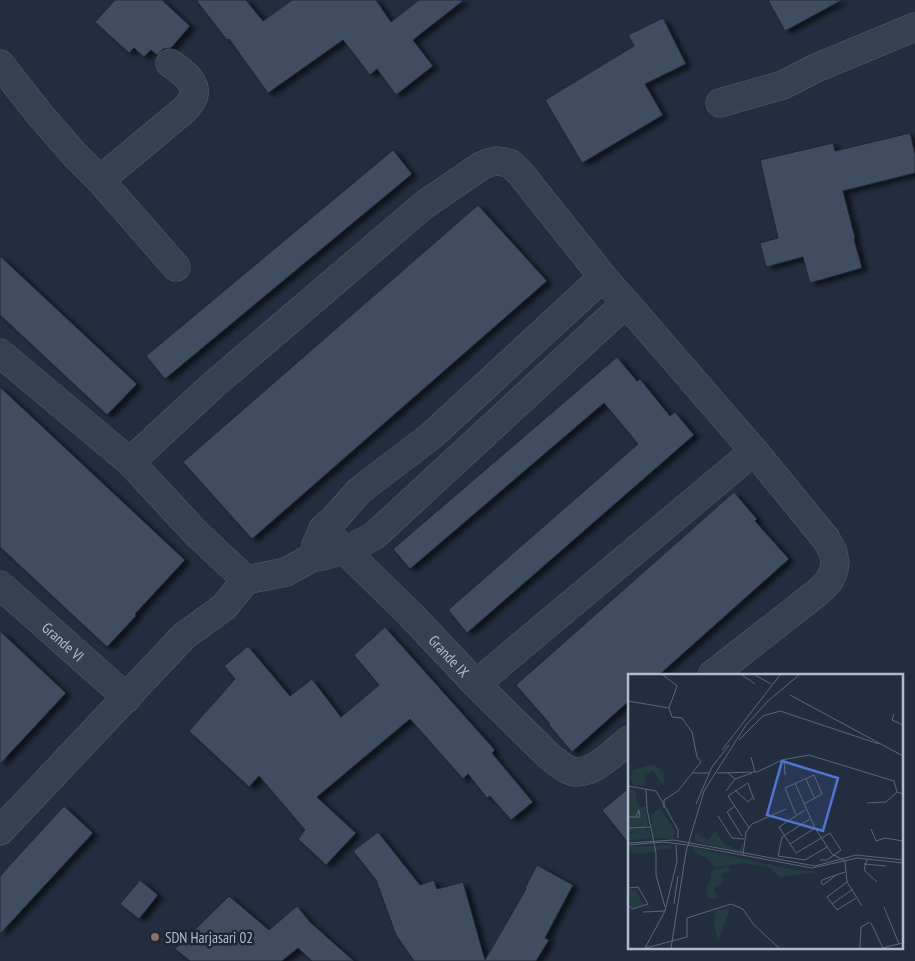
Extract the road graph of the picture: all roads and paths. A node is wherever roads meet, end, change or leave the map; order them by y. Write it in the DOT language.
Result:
graph roads {
  1 [pos="915,28"];
  2 [pos="170,63"];
  3 [pos="0,64"];
  4 [pos="720,103"];
  5 [pos="100,180"];
  6 [pos="176,267"];
  7 [pos="603,278"];
  8 [pos="626,303"];
  9 [pos="0,353"];
  10 [pos="754,451"];
  11 [pos="130,462"];
  12 [pos="323,529"];
  13 [pos="344,550"];
  14 [pos="311,558"];
  15 [pos="246,580"];
  16 [pos="0,585"];
  17 [pos="713,674"];
  18 [pos="476,684"];
  19 [pos="127,698"];
  20 [pos="628,741"];
  21 [pos="3,823"];
  1 -- 4 [label="street"];
  2 -- 5 [label="street"];
  3 -- 5 [label="street"];
  5 -- 6 [label="street"];
  7 -- 8 [label="street"];
  7 -- 11 [label="street"];
  7 -- 12 [label="street"];
  8 -- 10 [label="street"];
  8 -- 13 [label="street"];
  9 -- 11 [label="street"];
  10 -- 17 [label="street"];
  10 -- 18 [label="street"];
  11 -- 15 [label="street"];
  12 -- 13 [label="street, Grande IX"];
  12 -- 14 [label="street"];
  13 -- 14 [label="street"];
  13 -- 18 [label="street, Grande IX"];
  14 -- 15 [label="street"];
  15 -- 19 [label="street"];
  16 -- 19 [label="street, Grande VI"];
  18 -- 20 [label="street, Grande IX"];
  19 -- 21 [label="street"];
}
